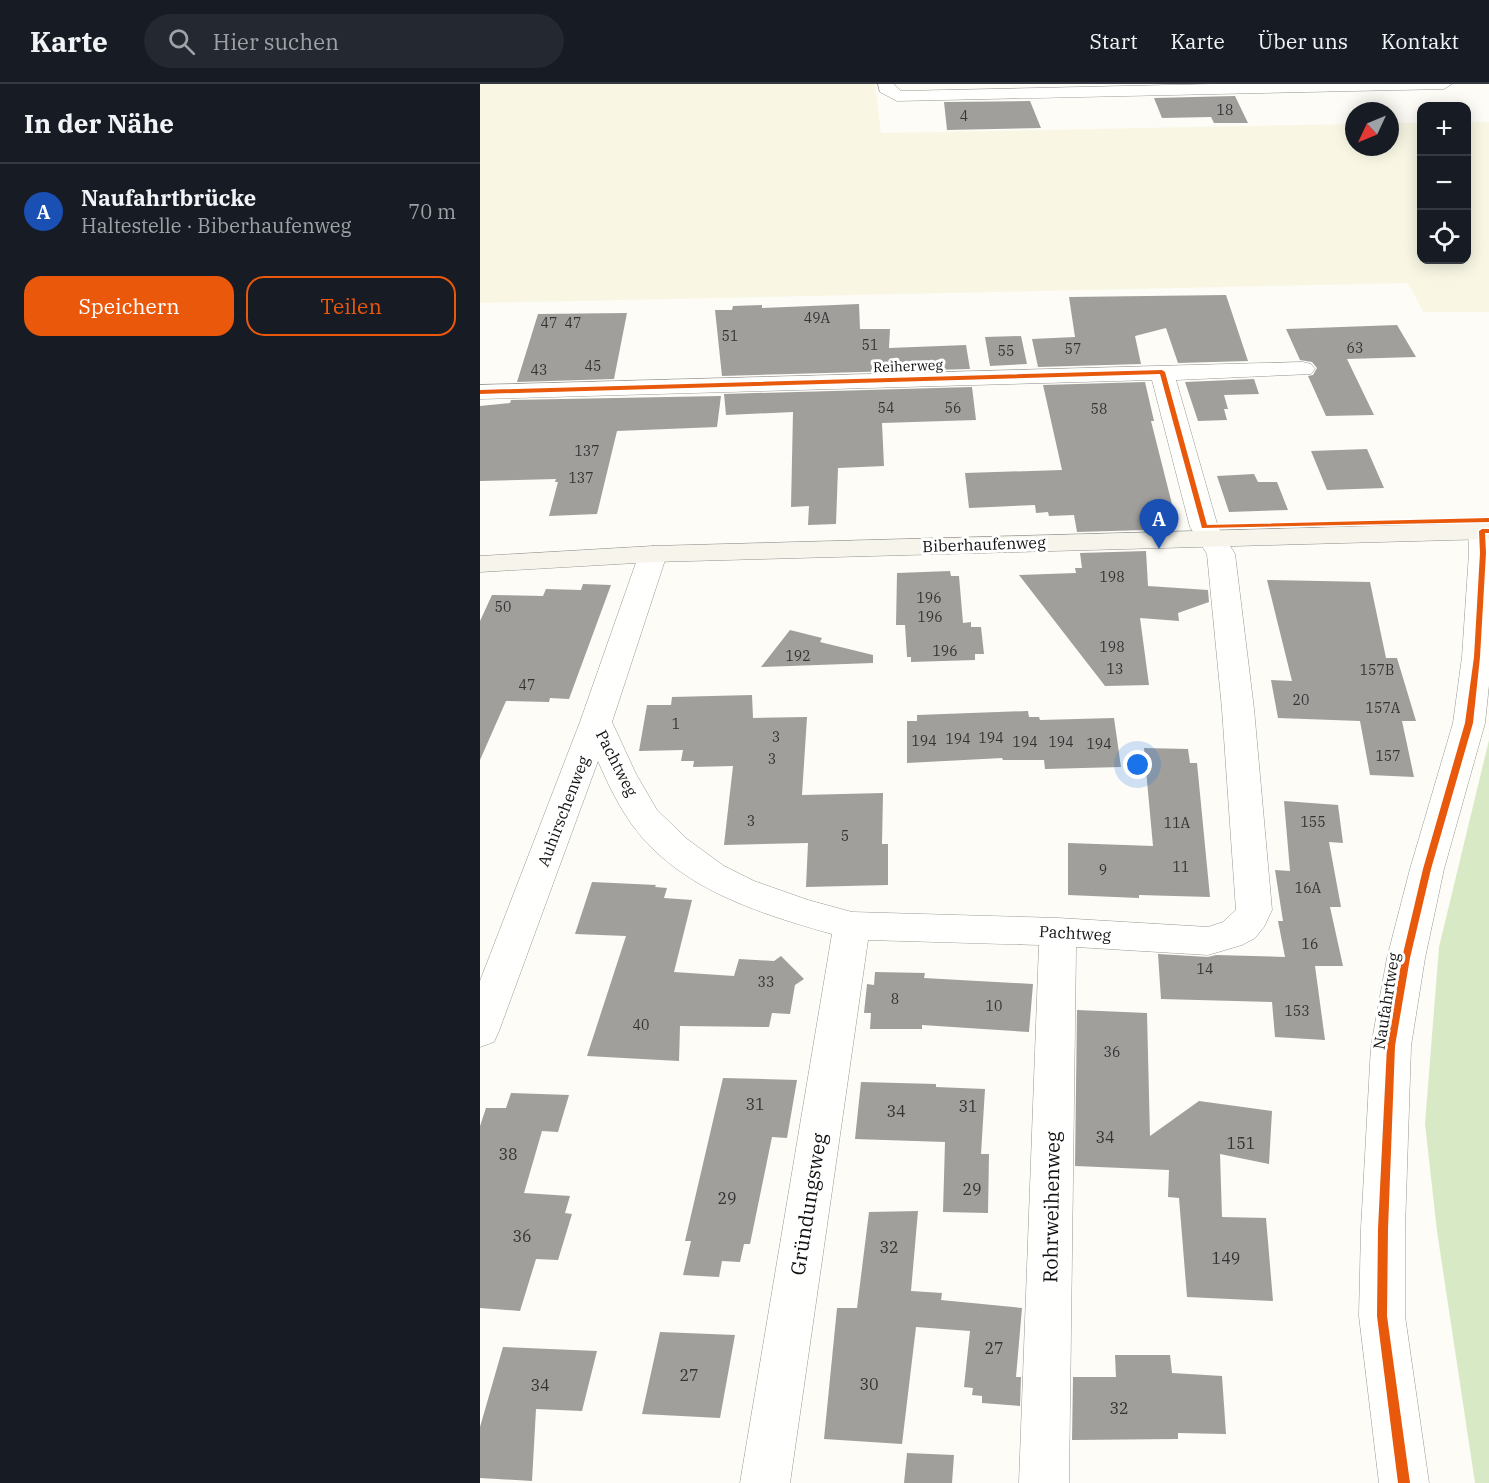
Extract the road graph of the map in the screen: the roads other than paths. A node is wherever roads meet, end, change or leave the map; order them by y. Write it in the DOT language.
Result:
graph roads {
  1 [pos="1444,84"];
  2 [pos="892,90"];
  3 [pos="1303,369"];
  4 [pos="1162,372"];
  5 [pos="480,392"];
  6 [pos="1486,531"];
  7 [pos="1212,538"];
  8 [pos="653,554"];
  9 [pos="480,564"];
  10 [pos="596,722"];
  11 [pos="852,926"];
  12 [pos="1058,932"];
  13 [pos="480,1031"];
  14 [pos="765,1483"];
  15 [pos="1044,1483"];
  16 [pos="1404,1483"];
  1 -- 2 [label="street"];
  3 -- 4 [label="street, Reiherweg"];
  4 -- 5 [label="street, Reiherweg"];
  4 -- 7 [label="street"];
  6 -- 7 [label="main road, Biberhaufenweg"];
  6 -- 16 [label="street, Naufahrtweg"];
  7 -- 8 [label="main road, Biberhaufenweg"];
  7 -- 12 [label="street, Pachtweg"];
  8 -- 9 [label="main road, Biberhaufenweg"];
  8 -- 10 [label="street, Auhirschenweg"];
  10 -- 11 [label="street, Pachtweg"];
  10 -- 13 [label="street, Auhirschenweg"];
  11 -- 12 [label="street, Pachtweg"];
  11 -- 14 [label="street, Gründungsweg"];
  12 -- 15 [label="street, Rohrweihenweg"];
}
